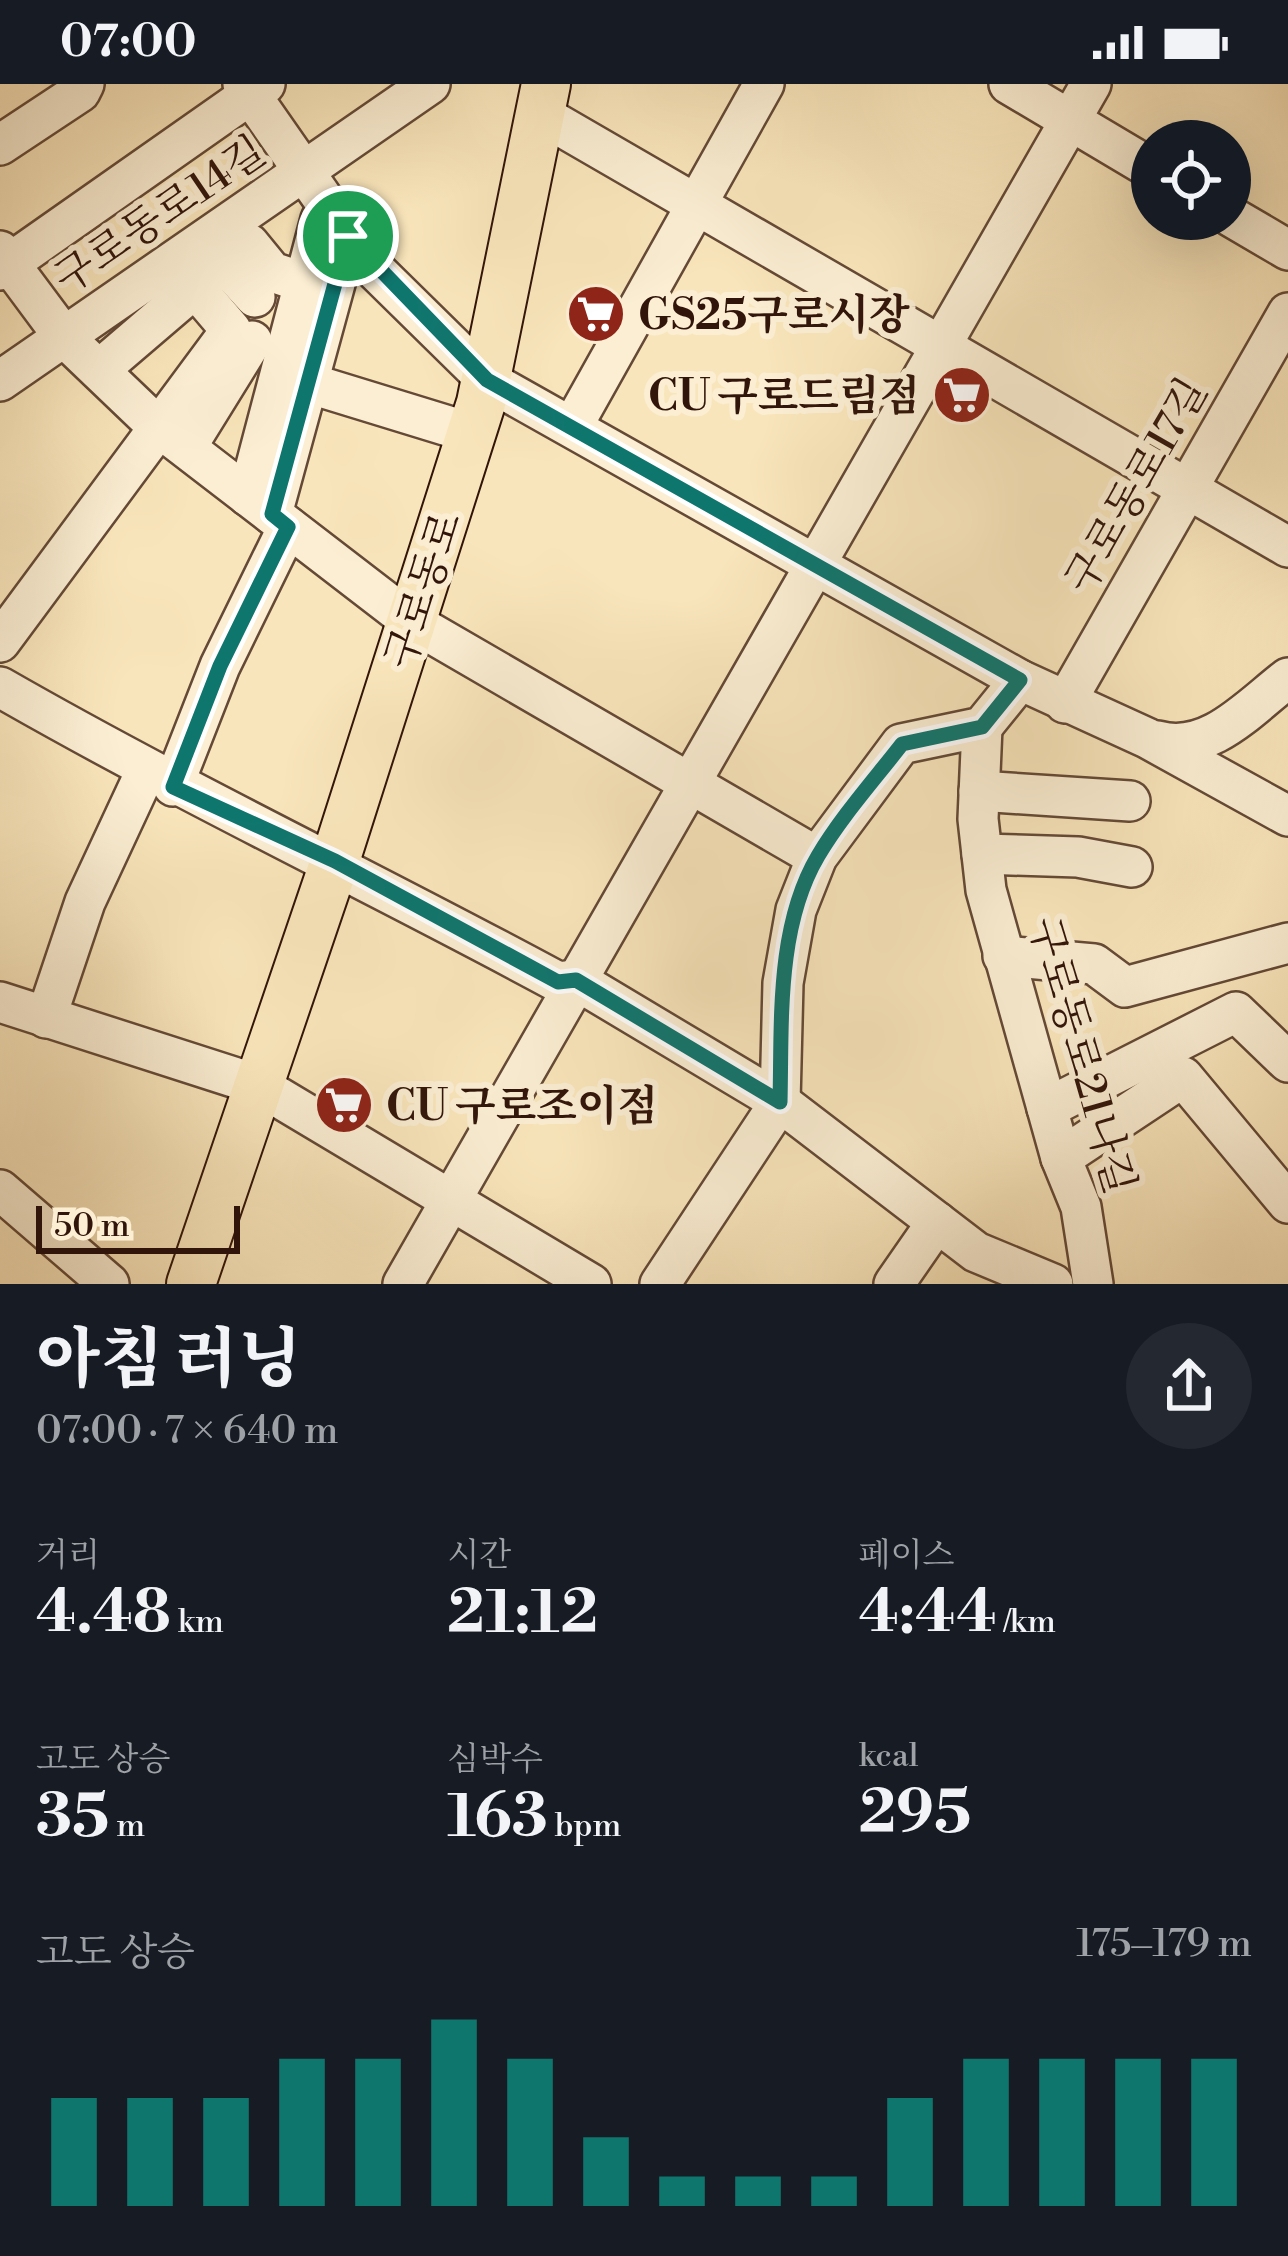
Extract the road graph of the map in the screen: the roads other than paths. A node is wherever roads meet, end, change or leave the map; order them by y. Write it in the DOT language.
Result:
graph roads {
  1 [pos="84,84"];
  2 [pos="430,84"];
  3 [pos="764,84"];
  4 [pos="1009,84"];
  5 [pos="1091,84"];
  6 [pos="253,88"];
  7 [pos="543,99"];
  8 [pos="1070,120"];
  9 [pos="0,145"];
  10 [pos="1131,156"];
  11 [pos="696,205"];
  12 [pos="314,214"];
  13 [pos="1251,228"];
  14 [pos="1288,250"];
  15 [pos="3,262"];
  16 [pos="210,264"];
  17 [pos="255,297"];
  18 [pos="301,298"];
  19 [pos="1288,313"];
  20 [pos="149,326"];
  21 [pos="64,337"];
  22 [pos="943,347"];
  23 [pos="278,356"];
  24 [pos="99,370"];
  25 [pos="487,380"];
  26 [pos="0,381"];
  27 [pos="206,386"];
  28 [pos="572,428"];
  29 [pos="266,430"];
  30 [pos="472,433"];
  31 [pos="171,436"];
  32 [pos="1188,490"];
  33 [pos="269,512"];
  34 [pos="1288,547"];
  35 [pos="813,560"];
  36 [pos="412,622"];
  37 [pos="0,642"];
  38 [pos="1288,678"];
  39 [pos="1020,680"];
  40 [pos="0,687"];
  41 [pos="1065,703"];
  42 [pos="982,727"];
  43 [pos="1147,738"];
  44 [pos="160,779"];
  45 [pos="688,782"];
  46 [pos="979,791"];
  47 [pos="1130,801"];
  48 [pos="1288,816"];
  49 [pos="982,854"];
  50 [pos="817,857"];
  51 [pos="335,861"];
  52 [pos="1132,868"];
  53 [pos="1288,943"];
  54 [pos="1003,956"];
  55 [pos="576,980"];
  56 [pos="0,1002"];
  57 [pos="46,1018"];
  58 [pos="1288,1062"];
  59 [pos="258,1084"];
  60 [pos="780,1102"];
  61 [pos="1047,1108"];
  62 [pos="1061,1159"];
  63 [pos="0,1190"];
  64 [pos="452,1201"];
  65 [pos="1288,1203"];
  66 [pos="937,1222"];
  67 [pos="109,1284"];
  68 [pos="191,1284"];
  69 [pos="403,1284"];
  70 [pos="591,1284"];
  71 [pos="660,1284"];
  72 [pos="894,1284"];
  73 [pos="1053,1284"];
  74 [pos="1093,1284"];
  1 -- 9 [label="street"];
  2 -- 12 [label="street, 구로동로14길"];
  3 -- 11 [label="street"];
  4 -- 8 [label="street"];
  5 -- 8 [label="street"];
  6 -- 12 [label="street"];
  6 -- 15 [label="street"];
  7 -- 11 [label="street"];
  7 -- 25 [label="main road, 구로동로"];
  8 -- 10 [label="street"];
  8 -- 22 [label="street"];
  11 -- 22 [label="street"];
  11 -- 28 [label="street"];
  12 -- 16 [label="street, 구로동로14길"];
  12 -- 16 [label="street"];
  12 -- 18 [label="street"];
  12 -- 23 [label="street"];
  12 -- 25 [label="street"];
  13 -- 14 [label="street"];
  15 -- 21 [label="street"];
  16 -- 17 [label="street"];
  16 -- 18 [label="street"];
  16 -- 20 [label="street"];
  16 -- 21 [label="street, 구로동로14길"];
  16 -- 23 [label="street"];
  17 -- 18 [label="street"];
  17 -- 23 [label="street"];
  18 -- 23 [label="street"];
  19 -- 32 [label="street, 구로동로17길"];
  20 -- 24 [label="street"];
  20 -- 27 [label="street"];
  21 -- 24 [label="street"];
  21 -- 26 [label="street, 구로동로14길"];
  22 -- 32 [label="street"];
  22 -- 35 [label="street"];
  23 -- 27 [label="street"];
  23 -- 29 [label="street"];
  23 -- 30 [label="street"];
  23 -- 33 [label="street"];
  24 -- 31 [label="street"];
  25 -- 28 [label="street"];
  25 -- 30 [label="main road, 구로동로"];
  27 -- 29 [label="street"];
  27 -- 31 [label="street"];
  28 -- 35 [label="street"];
  29 -- 33 [label="street"];
  30 -- 36 [label="main road, 구로동로"];
  31 -- 33 [label="street"];
  31 -- 37 [label="street"];
  32 -- 34 [label="street"];
  32 -- 41 [label="street, 구로동로17길"];
  33 -- 36 [label="street"];
  33 -- 44 [label="street"];
  35 -- 39 [label="street"];
  35 -- 45 [label="street"];
  36 -- 45 [label="street"];
  36 -- 51 [label="main road, 구로동로"];
  38 -- 43 [label="street"];
  39 -- 41 [label="street"];
  39 -- 42 [label="street"];
  40 -- 44 [label="street"];
  41 -- 43 [label="street"];
  42 -- 46 [label="street, 구로동로21나길"];
  42 -- 50 [label="street"];
  43 -- 48 [label="street"];
  44 -- 51 [label="street"];
  44 -- 57 [label="street"];
  45 -- 50 [label="street"];
  45 -- 55 [label="street"];
  46 -- 47 [label="street"];
  46 -- 49 [label="street, 구로동로21나길"];
  49 -- 52 [label="street, 구로동로21나길"];
  49 -- 54 [label="street, 구로동로21나길"];
  50 -- 60 [label="street"];
  51 -- 55 [label="street"];
  51 -- 59 [label="main road, 구로동로"];
  53 -- 54 [label="street"];
  54 -- 61 [label="street, 구로동로21나길"];
  55 -- 60 [label="street"];
  55 -- 64 [label="street"];
  56 -- 57 [label="street"];
  57 -- 59 [label="street"];
  58 -- 61 [label="street"];
  59 -- 64 [label="street"];
  59 -- 68 [label="main road, 구로동로"];
  60 -- 66 [label="street"];
  60 -- 71 [label="street"];
  61 -- 62 [label="street, 구로동로21나길"];
  62 -- 65 [label="street"];
  62 -- 74 [label="street, 구로동로21나길"];
  63 -- 67 [label="street"];
  64 -- 69 [label="street"];
  64 -- 70 [label="street"];
  66 -- 72 [label="street"];
  66 -- 73 [label="street"];
}
